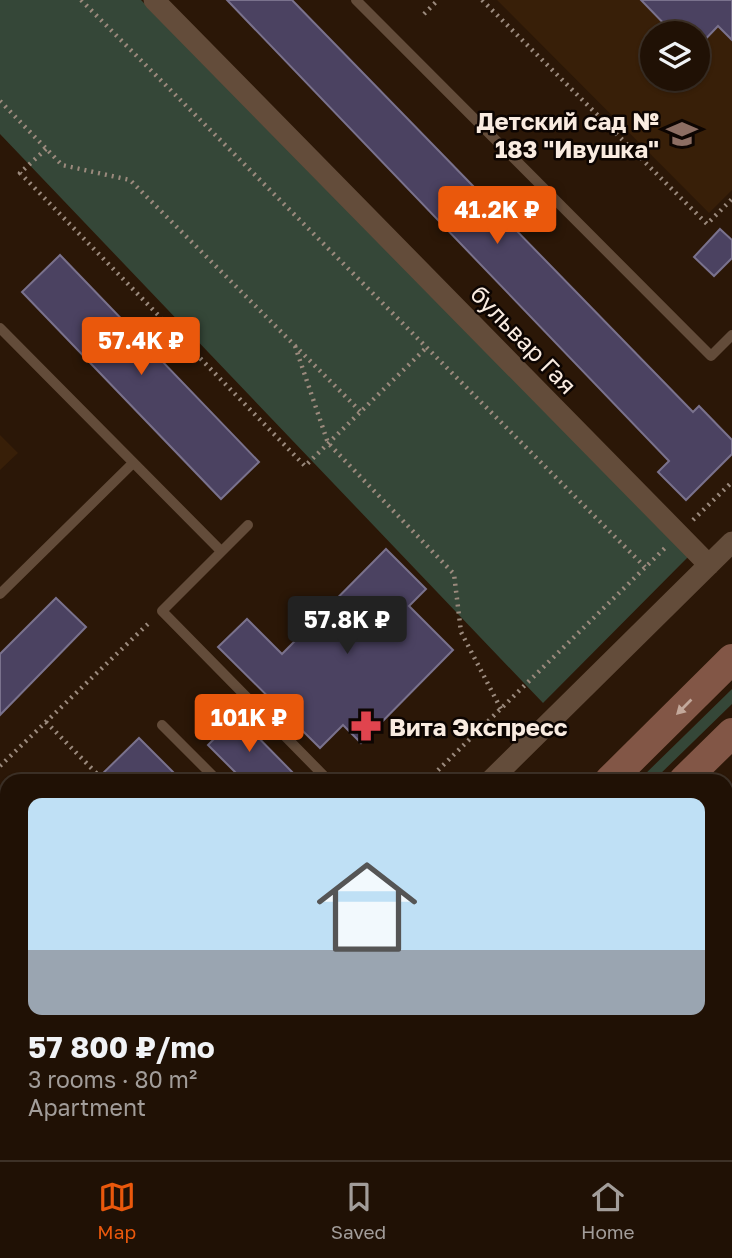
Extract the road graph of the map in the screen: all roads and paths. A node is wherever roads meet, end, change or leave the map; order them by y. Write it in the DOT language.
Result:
graph roads {
  1 [pos="81,0"];
  2 [pos="154,0"];
  3 [pos="356,0"];
  4 [pos="438,0"];
  5 [pos="482,0"];
  6 [pos="424,14"];
  7 [pos="0,101"];
  8 [pos="46,149"];
  9 [pos="732,199"];
  10 [pos="0,328"];
  11 [pos="732,335"];
  12 [pos="295,346"];
  13 [pos="427,347"];
  14 [pos="360,411"];
  15 [pos="328,443"];
  16 [pos="133,463"];
  17 [pos="732,482"];
  18 [pos="248,525"];
  19 [pos="679,534"];
  20 [pos="732,542"];
  21 [pos="221,551"];
  22 [pos="709,565"];
  23 [pos="645,567"];
  24 [pos="0,594"];
  25 [pos="162,611"];
  26 [pos="732,659"];
  27 [pos="500,709"];
  28 [pos="46,722"];
  29 [pos="162,725"];
  30 [pos="732,733"];
  31 [pos="0,766"];
  32 [pos="97,774"];
  33 [pos="211,774"];
  34 [pos="322,774"];
  35 [pos="434,774"];
  36 [pos="497,774"];
  37 [pos="616,774"];
  38 [pos="690,774"];
  1 -- 13 [label="path"];
  2 -- 19 [label="street, бульвар Гая"];
  3 -- 11 [label="lane"];
  4 -- 6 [label="path"];
  5 -- 9 [label="path"];
  7 -- 8 [label="path"];
  8 -- 12 [label="path"];
  8 -- 15 [label="path"];
  10 -- 16 [label="lane"];
  12 -- 14 [label="path"];
  12 -- 15 [label="path"];
  13 -- 14 [label="path"];
  13 -- 23 [label="path"];
  14 -- 15 [label="path"];
  15 -- 27 [label="path"];
  16 -- 21 [label="lane"];
  16 -- 24 [label="lane"];
  17 -- 19 [label="path"];
  18 -- 21 [label="lane"];
  19 -- 22 [label="street, бульвар Гая"];
  19 -- 23 [label="path"];
  20 -- 22 [label="street"];
  21 -- 25 [label="lane"];
  22 -- 36 [label="street"];
  23 -- 27 [label="path"];
  25 -- 28 [label="path"];
  25 -- 34 [label="lane"];
  26 -- 37 [label="main road, one-way"];
  27 -- 35 [label="path"];
  28 -- 31 [label="path"];
  28 -- 32 [label="path"];
  29 -- 33 [label="lane"];
  30 -- 38 [label="main road"];
}
